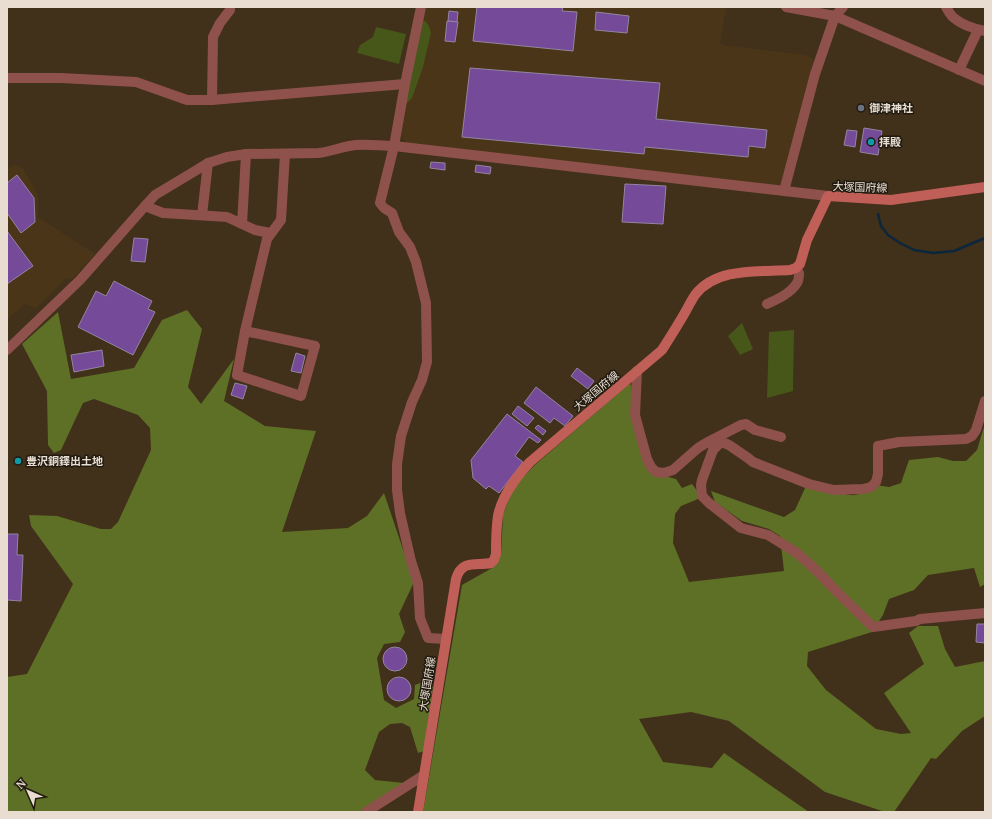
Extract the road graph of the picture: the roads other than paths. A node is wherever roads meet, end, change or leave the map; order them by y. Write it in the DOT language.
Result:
graph roads {
  1 [pos="230,7"];
  2 [pos="421,7"];
  3 [pos="786,7"];
  4 [pos="843,7"];
  5 [pos="946,7"];
  6 [pos="835,16"];
  7 [pos="982,30"];
  8 [pos="959,70"];
  9 [pos="7,78"];
  10 [pos="985,81"];
  11 [pos="405,84"];
  12 [pos="212,100"];
  13 [pos="394,146"];
  14 [pos="246,154"];
  15 [pos="285,154"];
  16 [pos="208,163"];
  17 [pos="985,187"];
  18 [pos="784,192"];
  19 [pos="828,196"];
  20 [pos="145,206"];
  21 [pos="202,215"];
  22 [pos="242,224"];
  23 [pos="270,233"];
  24 [pos="796,268"];
  25 [pos="768,304"];
  26 [pos="245,331"];
  27 [pos="7,350"];
  28 [pos="637,371"];
  29 [pos="985,401"];
  30 [pos="781,437"];
  31 [pos="706,443"];
  32 [pos="720,444"];
  33 [pos="985,613"];
  34 [pos="446,639"];
  35 [pos="424,775"];
  36 [pos="366,812"];
  37 [pos="418,812"];
  1 -- 12 [label="street"];
  2 -- 11 [label="street"];
  3 -- 6 [label="street"];
  4 -- 6 [label="street"];
  5 -- 7 [label="street"];
  6 -- 8 [label="street"];
  6 -- 18 [label="street"];
  7 -- 8 [label="street"];
  8 -- 10 [label="street"];
  9 -- 12 [label="street"];
  11 -- 12 [label="street"];
  11 -- 13 [label="street"];
  13 -- 15 [label="street"];
  13 -- 18 [label="street"];
  13 -- 34 [label="street"];
  14 -- 15 [label="street"];
  14 -- 16 [label="street"];
  14 -- 22 [label="street"];
  15 -- 23 [label="street"];
  16 -- 20 [label="street"];
  16 -- 21 [label="street"];
  17 -- 19 [label="main road, 大塚国府線"];
  18 -- 19 [label="street"];
  19 -- 24 [label="main road, 大塚国府線"];
  20 -- 21 [label="street"];
  20 -- 27 [label="street"];
  21 -- 22 [label="street"];
  22 -- 23 [label="street"];
  23 -- 26 [label="street"];
  24 -- 25 [label="street"];
  24 -- 28 [label="main road, 大塚国府線"];
  26 -- 26 [label="street"];
  28 -- 31 [label="street"];
  28 -- 34 [label="main road, 大塚国府線"];
  29 -- 32 [label="street"];
  30 -- 31 [label="street"];
  31 -- 32 [label="street"];
  32 -- 33 [label="street"];
  34 -- 35 [label="main road, 大塚国府線"];
  35 -- 36 [label="street"];
  35 -- 37 [label="main road, 大塚国府線"];
}
